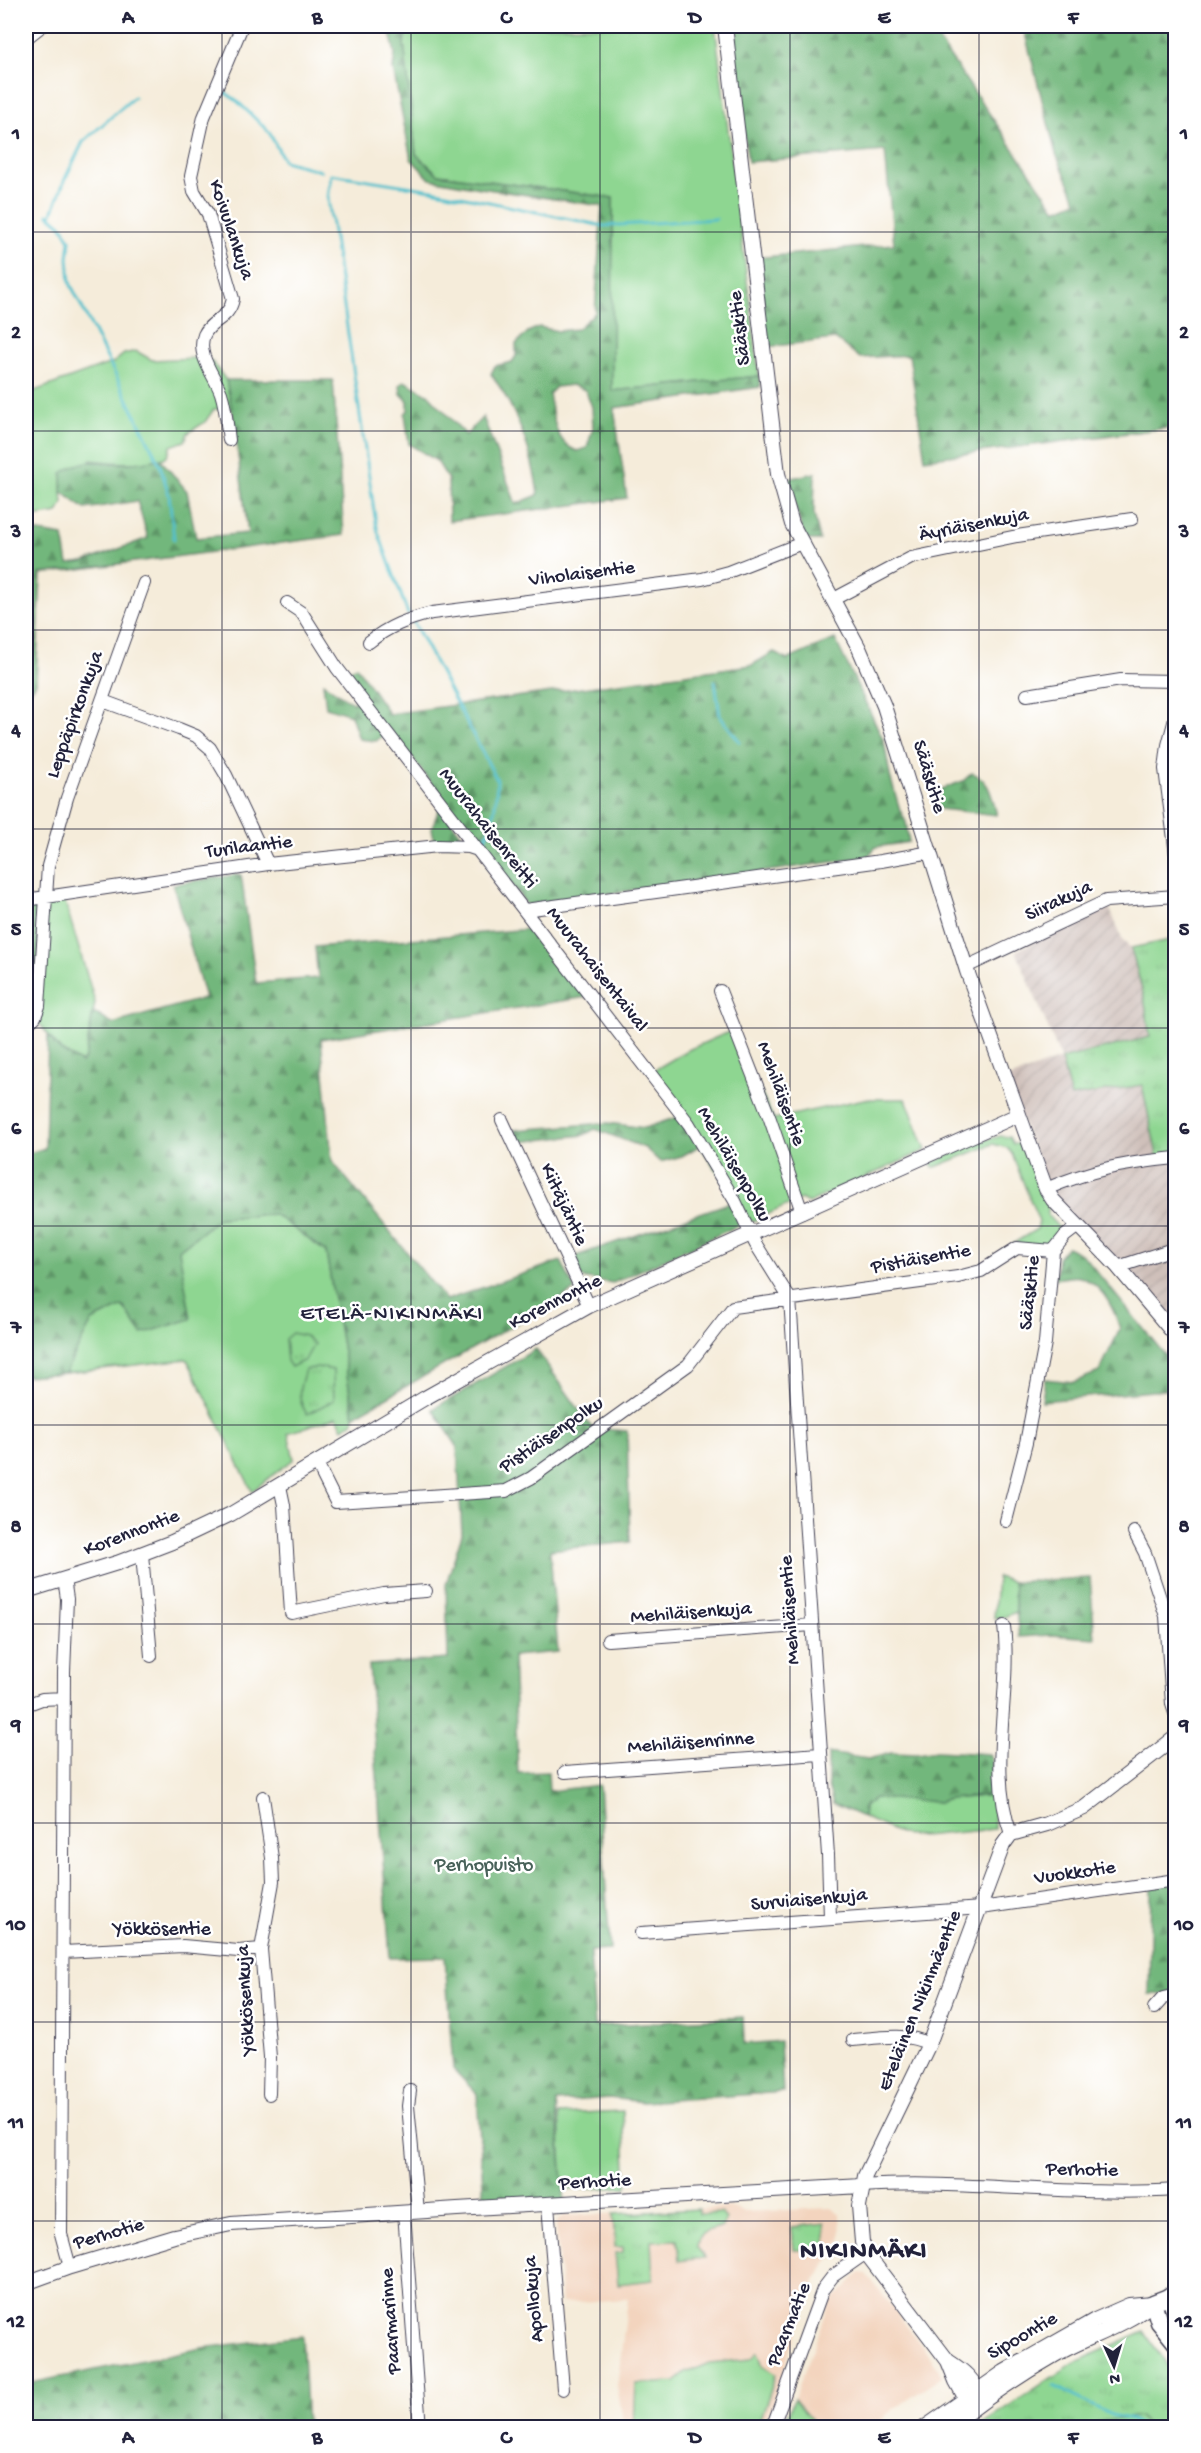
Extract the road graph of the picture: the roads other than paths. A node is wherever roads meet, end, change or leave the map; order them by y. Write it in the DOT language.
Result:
graph roads {
  1 [pos="40,26"];
  2 [pos="242,26"];
  3 [pos="725,26"];
  4 [pos="26,37"];
  5 [pos="229,440"];
  6 [pos="1132,519"];
  7 [pos="802,543"];
  8 [pos="144,583"];
  9 [pos="832,600"];
  10 [pos="287,603"];
  11 [pos="369,642"];
  12 [pos="1176,681"];
  13 [pos="1026,695"];
  14 [pos="102,701"];
  15 [pos="1176,715"];
  16 [pos="478,850"];
  17 [pos="931,852"];
  18 [pos="1176,855"];
  19 [pos="268,864"];
  20 [pos="1176,896"];
  21 [pos="47,898"];
  22 [pos="26,900"];
  23 [pos="525,910"];
  24 [pos="966,967"];
  25 [pos="720,991"];
  26 [pos="26,1025"];
  27 [pos="637,1054"];
  28 [pos="1018,1115"];
  29 [pos="502,1120"];
  30 [pos="1176,1158"];
  31 [pos="1046,1189"];
  32 [pos="802,1212"];
  33 [pos="1078,1227"];
  34 [pos="752,1235"];
  35 [pos="1176,1248"];
  36 [pos="1053,1251"];
  37 [pos="1118,1267"];
  38 [pos="790,1299"];
  39 [pos="590,1306"];
  40 [pos="1176,1336"];
  41 [pos="317,1464"];
  42 [pos="280,1486"];
  43 [pos="1006,1521"];
  44 [pos="1134,1532"];
  45 [pos="142,1554"];
  46 [pos="64,1579"];
  47 [pos="26,1591"];
  48 [pos="426,1591"];
  49 [pos="812,1624"];
  50 [pos="1004,1626"];
  51 [pos="608,1640"];
  52 [pos="151,1656"];
  53 [pos="64,1698"];
  54 [pos="26,1705"];
  55 [pos="1176,1716"];
  56 [pos="1176,1737"];
  57 [pos="820,1754"];
  58 [pos="565,1772"];
  59 [pos="263,1797"];
  60 [pos="1011,1834"];
  61 [pos="1176,1880"];
  62 [pos="981,1908"];
  63 [pos="830,1918"];
  64 [pos="641,1933"];
  65 [pos="261,1949"];
  66 [pos="63,1952"];
  67 [pos="1176,1995"];
  68 [pos="1154,2008"];
  69 [pos="852,2040"];
  70 [pos="928,2044"];
  71 [pos="410,2091"];
  72 [pos="269,2094"];
  73 [pos="862,2186"];
  74 [pos="1176,2190"];
  75 [pos="548,2205"];
  76 [pos="411,2212"];
  77 [pos="866,2253"];
  78 [pos="70,2267"];
  79 [pos="26,2283"];
  80 [pos="1172,2295"];
  81 [pos="1153,2302"];
  82 [pos="1176,2315"];
  83 [pos="1176,2343"];
  84 [pos="948,2361"];
  85 [pos="563,2389"];
  86 [pos="979,2396"];
  87 [pos="965,2397"];
  88 [pos="420,2427"];
  89 [pos="771,2427"];
  90 [pos="924,2427"];
  91 [pos="948,2427"];
  1 -- 4 [label="street"];
  2 -- 5 [label="street, Koivulankuja"];
  3 -- 7 [label="street, Sääskitie"];
  6 -- 9 [label="street, Äyriäisenkuja"];
  7 -- 9 [label="street, Sääskitie"];
  7 -- 11 [label="street, Viholaisentie"];
  8 -- 14 [label="street, Leppäpirkonkuja"];
  9 -- 17 [label="street, Sääskitie"];
  10 -- 16 [label="street, Muurahaisenreitti"];
  12 -- 13 [label="street"];
  14 -- 19 [label="street"];
  14 -- 21 [label="street, Leppäpirkonkuja"];
  15 -- 18 [label="street"];
  16 -- 19 [label="street, Turilaantie"];
  16 -- 23 [label="street, Muurahaisenreitti"];
  17 -- 23 [label="street, Muurahaisenreitti"];
  17 -- 24 [label="street, Sääskitie"];
  19 -- 21 [label="street, Turilaantie"];
  20 -- 24 [label="street, Siirakuja"];
  21 -- 22 [label="street, Turilaantie"];
  21 -- 26 [label="street, Leppäpirkonkuja"];
  23 -- 27 [label="street, Muurahaisentaival"];
  24 -- 28 [label="street, Sääskitie"];
  25 -- 32 [label="street, Mehiläisentie"];
  27 -- 34 [label="street, Mehiläisenpolku"];
  28 -- 31 [label="street, Sääskitie"];
  28 -- 32 [label="street, Korennontie"];
  29 -- 39 [label="street, Kiitäjäntie"];
  30 -- 31 [label="street"];
  31 -- 33 [label="street, Sääskitie"];
  32 -- 34 [label="street, Korennontie"];
  33 -- 36 [label="street, Sääskitie"];
  33 -- 37 [label="street"];
  34 -- 38 [label="street, Mehiläisenpolku"];
  34 -- 39 [label="street, Korennontie"];
  35 -- 37 [label="street"];
  36 -- 38 [label="street, Pistiäisentie"];
  36 -- 43 [label="street, Sääskitie"];
  37 -- 40 [label="street"];
  38 -- 41 [label="street, Pistiäisenpolku"];
  38 -- 49 [label="street, Mehiläisentie"];
  39 -- 41 [label="street, Korennontie"];
  41 -- 42 [label="street, Korennontie"];
  42 -- 45 [label="street, Korennontie"];
  42 -- 48 [label="street"];
  44 -- 55 [label="street"];
  45 -- 46 [label="street, Korennontie"];
  45 -- 52 [label="street"];
  46 -- 47 [label="street, Korennontie"];
  46 -- 53 [label="street"];
  49 -- 51 [label="street, Mehiläisenkuja"];
  49 -- 57 [label="street, Mehiläisentie"];
  50 -- 60 [label="street"];
  53 -- 54 [label="street"];
  53 -- 66 [label="street"];
  56 -- 60 [label="street"];
  57 -- 58 [label="street, Mehiläisenrinne"];
  57 -- 63 [label="street, Mehiläisentie"];
  59 -- 65 [label="street, Yökkösenkuja"];
  60 -- 62 [label="street, Eteläinen Nikinmäentie"];
  61 -- 62 [label="street, Vuokkotie"];
  62 -- 63 [label="street, Surviaisenkuja"];
  62 -- 70 [label="street, Eteläinen Nikinmäentie"];
  63 -- 64 [label="street, Surviaisenkuja"];
  65 -- 66 [label="street, Yökkösentie"];
  65 -- 72 [label="street, Yökkösenkuja"];
  66 -- 78 [label="street"];
  67 -- 68 [label="street"];
  69 -- 70 [label="street"];
  70 -- 73 [label="street, Eteläinen Nikinmäentie"];
  71 -- 76 [label="street, Paarmarinne"];
  73 -- 74 [label="street, Perhotie"];
  73 -- 75 [label="street, Perhotie"];
  73 -- 77 [label="street, Eteläinen Nikinmäentie"];
  75 -- 76 [label="street, Perhotie"];
  75 -- 85 [label="street, Apollokuja"];
  76 -- 78 [label="street, Perhotie"];
  76 -- 88 [label="street, Paarmarinne"];
  77 -- 84 [label="street, Eteläinen Nikinmäentie"];
  77 -- 89 [label="street, Paarmatie"];
  78 -- 79 [label="street, Perhotie"];
  80 -- 81 [label="main road, Sipoontie"];
  80 -- 82 [label="main road"];
  81 -- 83 [label="main road"];
  81 -- 86 [label="street, Sipoontie"];
  84 -- 86 [label="street, Eteläinen Nikinmäentie"];
  84 -- 87 [label="street, Eteläinen Nikinmäentie"];
  86 -- 87 [label="street, Sipoontie"];
  86 -- 91 [label="street, Sipoontie"];
  87 -- 90 [label="street, Sipoontie"];
}
